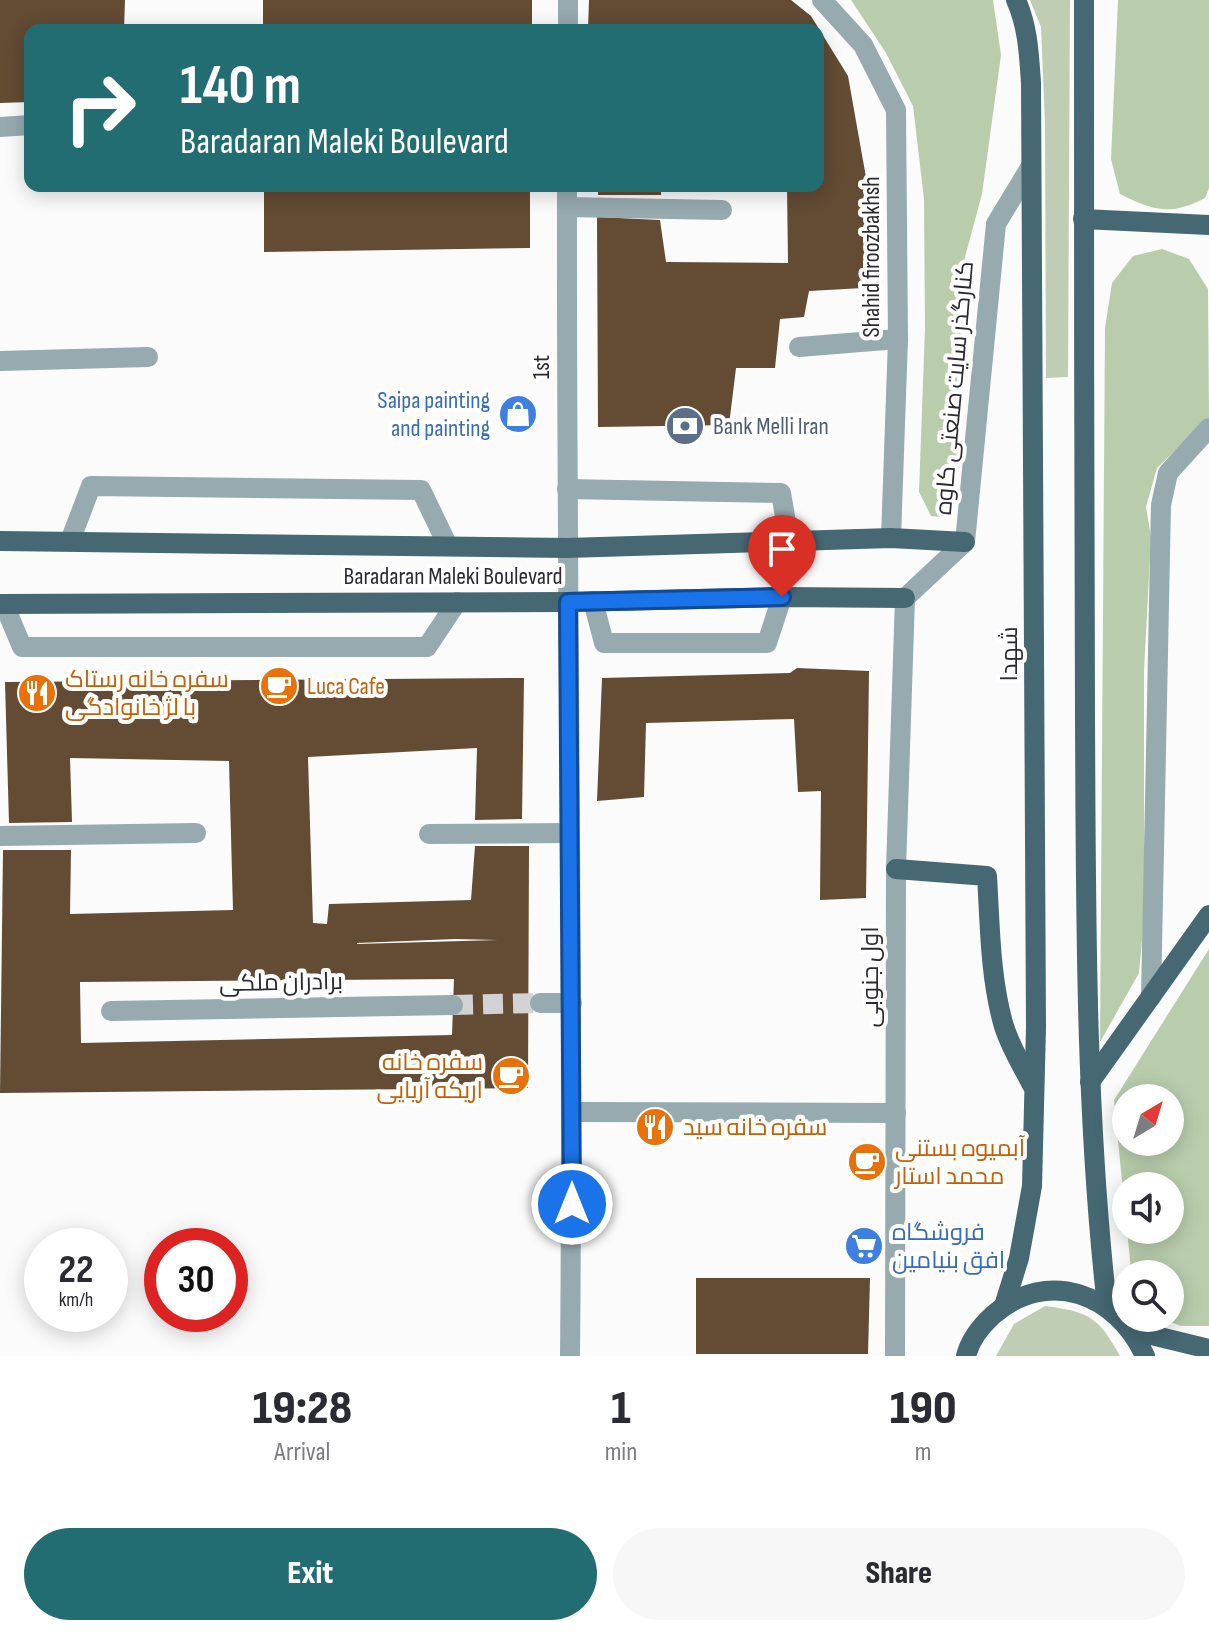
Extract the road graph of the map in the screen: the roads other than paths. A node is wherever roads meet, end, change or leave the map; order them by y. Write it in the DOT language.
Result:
graph roads {
  1 [pos="568,0"];
  2 [pos="822,0"];
  3 [pos="1016,0"];
  4 [pos="1084,0"];
  5 [pos="568,24"];
  6 [pos="24,125"];
  7 [pos="0,127"];
  8 [pos="1031,166"];
  9 [pos="567,192"];
  10 [pos="567,207"];
  11 [pos="722,210"];
  12 [pos="1083,219"];
  13 [pos="1209,225"];
  14 [pos="898,339"];
  15 [pos="799,347"];
  16 [pos="148,357"];
  17 [pos="0,361"];
  18 [pos="1209,428"];
  19 [pos="567,489"];
  20 [pos="891,538"];
  21 [pos="789,540"];
  22 [pos="0,541"];
  23 [pos="70,541"];
  24 [pos="965,542"];
  25 [pos="448,546"];
  26 [pos="567,548"];
  27 [pos="782,597"];
  28 [pos="905,598"];
  29 [pos="593,601"];
  30 [pos="457,602"];
  31 [pos="568,602"];
  32 [pos="2,604"];
  33 [pos="196,833"];
  34 [pos="570,833"];
  35 [pos="429,834"];
  36 [pos="0,836"];
  37 [pos="896,869"];
  38 [pos="1209,915"];
  39 [pos="1151,997"];
  40 [pos="540,1003"];
  41 [pos="572,1003"];
  42 [pos="453,1005"];
  43 [pos="111,1011"];
  44 [pos="1090,1082"];
  45 [pos="1034,1090"];
  46 [pos="573,1112"];
  47 [pos="896,1113"];
  48 [pos="1004,1306"];
  49 [pos="1107,1306"];
  50 [pos="1112,1311"];
  51 [pos="1132,1332"];
  52 [pos="1139,1332"];
  53 [pos="1209,1349"];
  54 [pos="570,1356"];
  55 [pos="895,1356"];
  56 [pos="966,1356"];
  57 [pos="1145,1356"];
  1 -- 5 [label="street"];
  2 -- 14 [label="street, Shahid firoozbakhsh"];
  3 -- 8 [label="main road, شهدا"];
  4 -- 12 [label="main road"];
  6 -- 7 [label="street"];
  8 -- 24 [label="street, کنارگذر سایت صنعتی کاوه"];
  8 -- 45 [label="main road, شهدا"];
  9 -- 10 [label="street, 1st"];
  10 -- 11 [label="street"];
  10 -- 19 [label="street, 1st"];
  12 -- 13 [label="main road"];
  12 -- 44 [label="main road"];
  14 -- 15 [label="street"];
  14 -- 20 [label="street, Shahid firoozbakhsh"];
  16 -- 17 [label="street"];
  18 -- 39 [label="street"];
  19 -- 21 [label="street"];
  19 -- 26 [label="street, 1st"];
  20 -- 21 [label="main road, Baradaran Maleki Boulevard"];
  20 -- 24 [label="main road, Baradaran Maleki Boulevard"];
  21 -- 26 [label="main road, Baradaran Maleki Boulevard"];
  22 -- 23 [label="main road, Baradaran Maleki Boulevard"];
  23 -- 25 [label="main road, Baradaran Maleki Boulevard"];
  23 -- 25 [label="street"];
  24 -- 28 [label="street, کنارگذر سایت صنعتی کاوه"];
  25 -- 26 [label="main road, Baradaran Maleki Boulevard"];
  26 -- 31 [label="street, 1st"];
  27 -- 28 [label="main road, Baradaran Maleki Boulevard"];
  27 -- 29 [label="main road, Baradaran Maleki Boulevard"];
  27 -- 29 [label="street"];
  28 -- 37 [label="street, اول جنوبی"];
  29 -- 31 [label="main road, Baradaran Maleki Boulevard"];
  30 -- 31 [label="main road, Baradaran Maleki Boulevard"];
  30 -- 32 [label="main road, Baradaran Maleki Boulevard"];
  30 -- 32 [label="street"];
  31 -- 34 [label="street"];
  33 -- 36 [label="street"];
  34 -- 35 [label="street"];
  34 -- 41 [label="street"];
  37 -- 45 [label="main road"];
  37 -- 47 [label="street, اول جنوبی"];
  38 -- 39 [label="main road"];
  39 -- 44 [label="main road"];
  40 -- 41 [label="street"];
  41 -- 46 [label="street"];
  42 -- 43 [label="street, برادران ملکی"];
  44 -- 49 [label="main road"];
  45 -- 48 [label="main road, شهدا"];
  46 -- 47 [label="street"];
  46 -- 54 [label="street"];
  47 -- 55 [label="street, اول جنوبی"];
  48 -- 49 [label="main road"];
  48 -- 56 [label="main road"];
  49 -- 50 [label="main road"];
  51 -- 57 [label="main road"];
  52 -- 53 [label="main road"];
}
